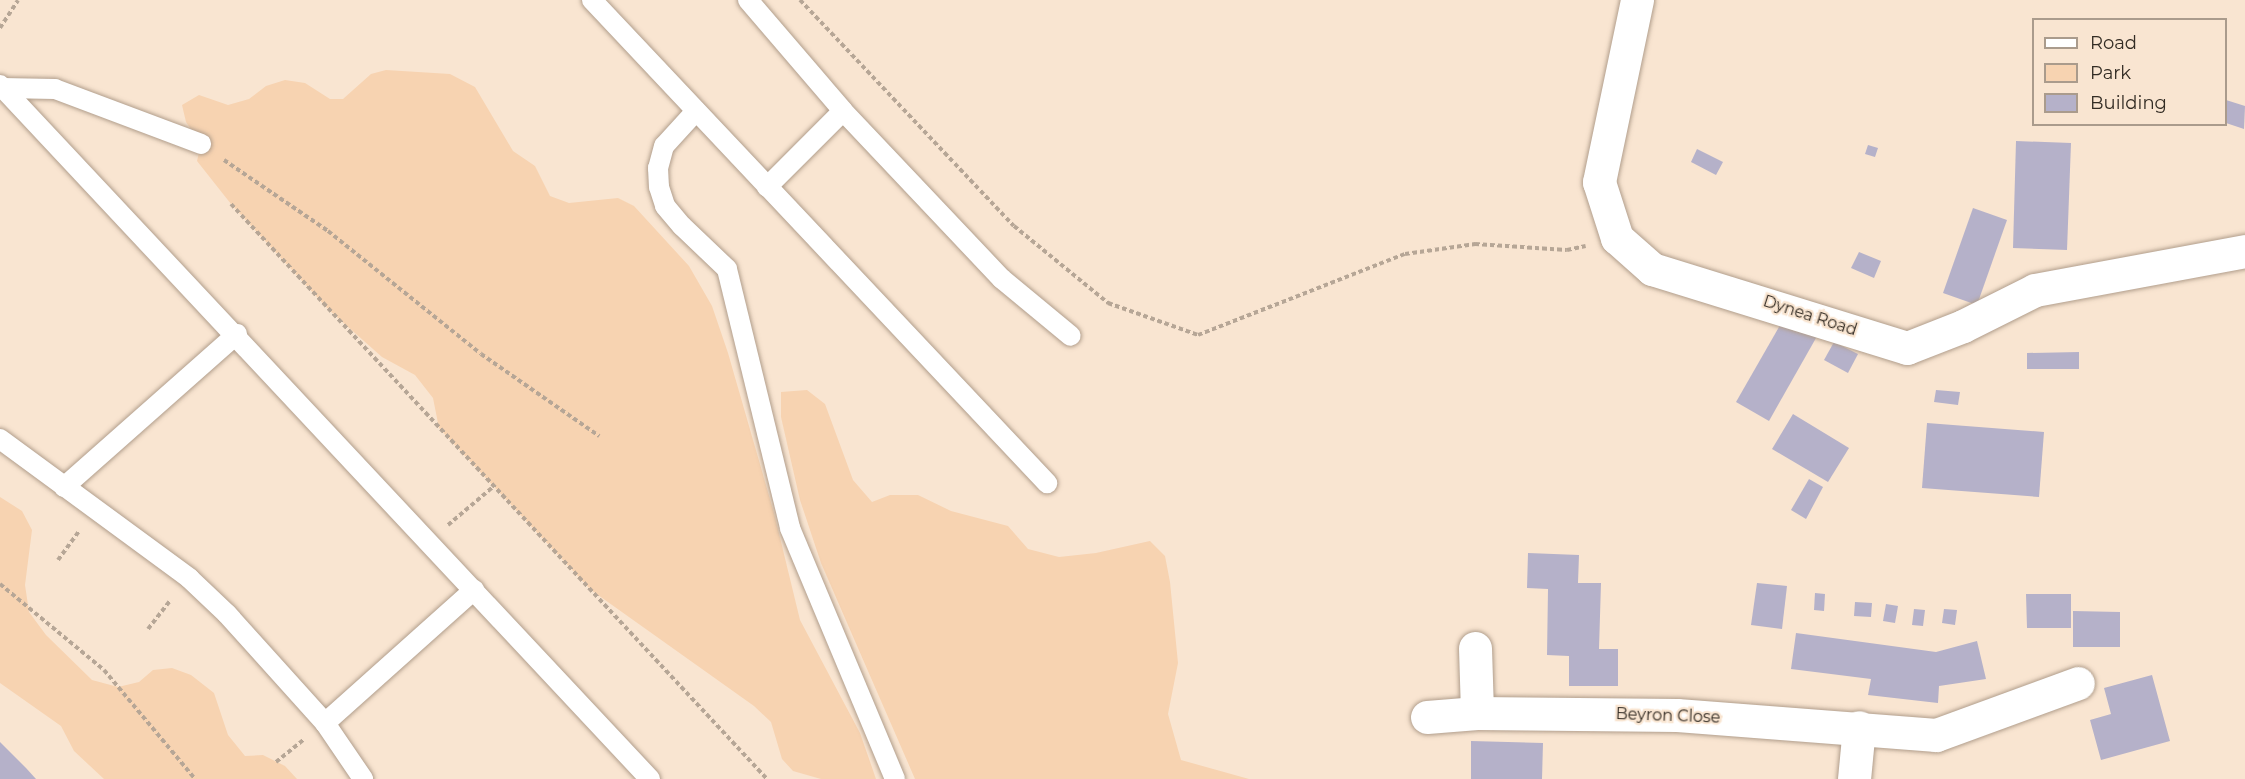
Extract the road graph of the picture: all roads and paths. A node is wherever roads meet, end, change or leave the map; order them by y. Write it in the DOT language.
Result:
graph roads {
  1 [pos="18,0"];
  2 [pos="592,0"];
  3 [pos="748,0"];
  4 [pos="800,0"];
  5 [pos="1637,0"];
  6 [pos="0,28"];
  7 [pos="1,88"];
  8 [pos="696,111"];
  9 [pos="843,111"];
  10 [pos="201,144"];
  11 [pos="767,187"];
  12 [pos="231,204"];
  13 [pos="1617,238"];
  14 [pos="2245,251"];
  15 [pos="237,334"];
  16 [pos="1071,336"];
  17 [pos="599,436"];
  18 [pos="0,439"];
  19 [pos="1047,483"];
  20 [pos="494,486"];
  21 [pos="64,487"];
  22 [pos="95,510"];
  23 [pos="430,541"];
  24 [pos="58,560"];
  25 [pos="189,578"];
  26 [pos="0,584"];
  27 [pos="474,590"];
  28 [pos="148,629"];
  29 [pos="1475,648"];
  30 [pos="2078,683"];
  31 [pos="1477,713"];
  32 [pos="1427,717"];
  33 [pos="325,723"];
  34 [pos="1859,726"];
  35 [pos="276,762"];
  36 [pos="195,779"];
  37 [pos="363,779"];
  38 [pos="650,779"];
  39 [pos="767,779"];
  40 [pos="895,779"];
  41 [pos="1854,779"];
  1 -- 6 [label="path"];
  2 -- 8 [label="lane"];
  3 -- 9 [label="lane"];
  4 -- 13 [label="path"];
  5 -- 13 [label="street"];
  7 -- 10 [label="lane"];
  7 -- 15 [label="lane"];
  8 -- 11 [label="lane"];
  8 -- 40 [label="lane"];
  9 -- 11 [label="lane"];
  9 -- 16 [label="lane"];
  10 -- 17 [label="path"];
  11 -- 19 [label="lane"];
  12 -- 20 [label="path"];
  13 -- 14 [label="street, Dynea Road"];
  15 -- 21 [label="lane"];
  15 -- 23 [label="lane"];
  18 -- 21 [label="lane"];
  20 -- 23 [label="path"];
  20 -- 39 [label="path"];
  21 -- 22 [label="lane"];
  22 -- 24 [label="path"];
  22 -- 25 [label="lane"];
  23 -- 27 [label="lane"];
  25 -- 28 [label="path"];
  25 -- 33 [label="lane"];
  26 -- 36 [label="path"];
  27 -- 33 [label="lane"];
  27 -- 38 [label="lane"];
  29 -- 31 [label="street"];
  30 -- 34 [label="street, Beyron Close"];
  31 -- 32 [label="street, Beyron Close"];
  31 -- 34 [label="street, Beyron Close"];
  33 -- 35 [label="path"];
  33 -- 37 [label="lane"];
  34 -- 41 [label="street"];
}
